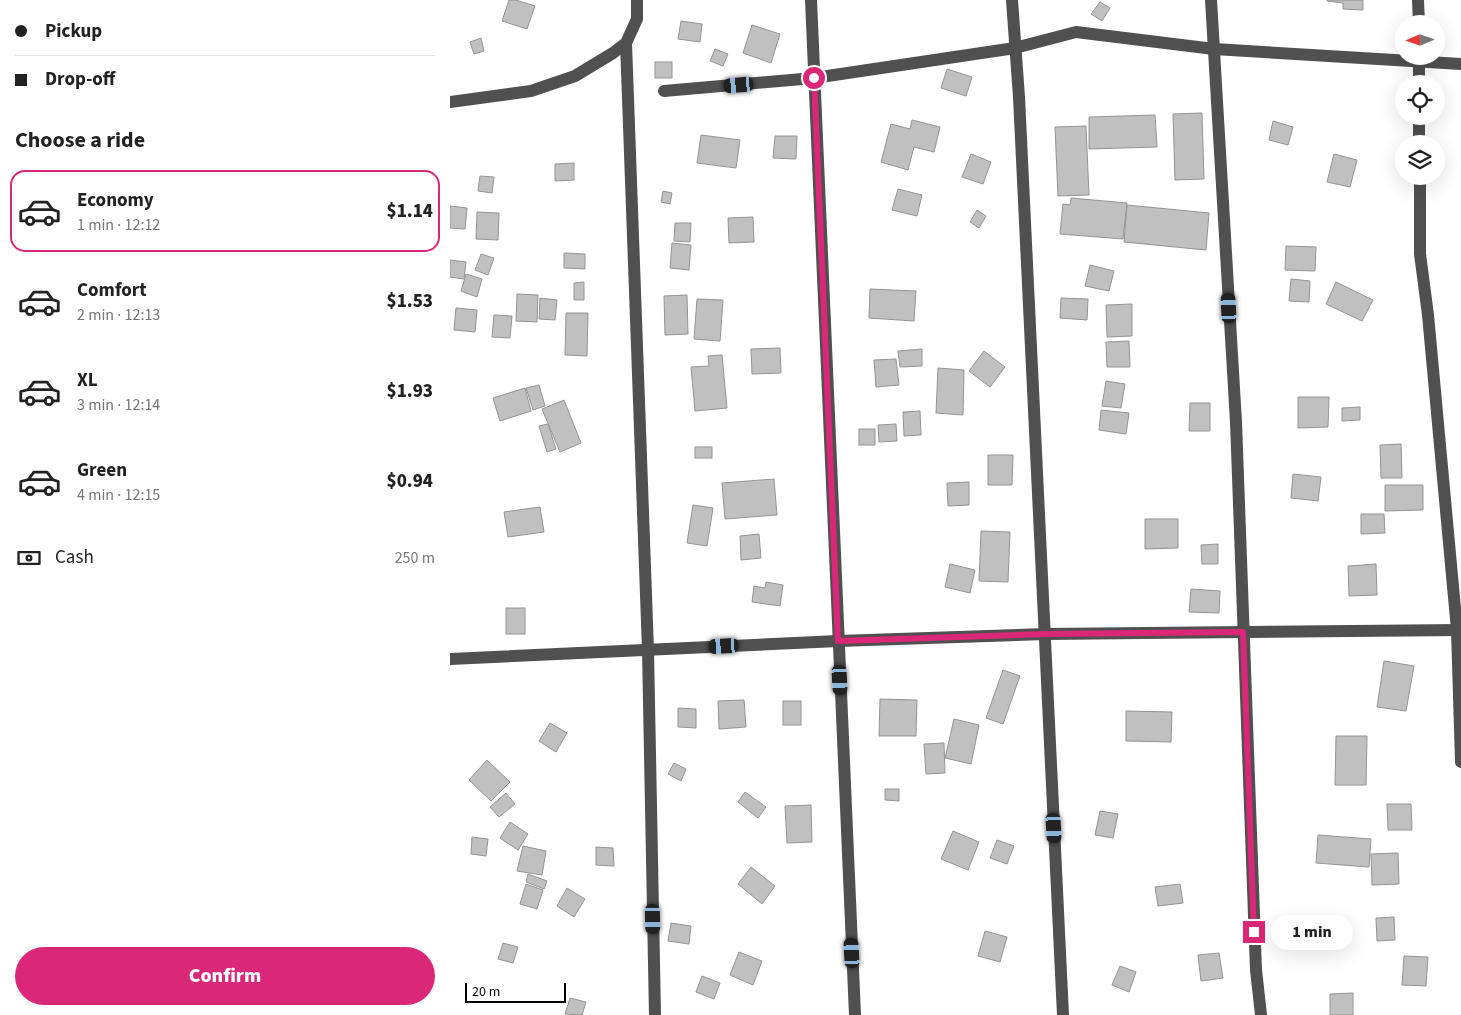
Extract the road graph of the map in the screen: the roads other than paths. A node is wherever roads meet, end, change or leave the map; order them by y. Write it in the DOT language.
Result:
graph roads {
  1 [pos="637,0"];
  2 [pos="811,0"];
  3 [pos="1012,0"];
  4 [pos="1211,0"];
  5 [pos="1418,0"];
  6 [pos="1418,15"];
  7 [pos="626,43"];
  8 [pos="1015,48"];
  9 [pos="1214,49"];
  10 [pos="1395,58"];
  11 [pos="1445,62"];
  12 [pos="1461,64"];
  13 [pos="814,78"];
  14 [pos="664,91"];
  15 [pos="450,102"];
  16 [pos="1420,185"];
  17 [pos="1459,630"];
  18 [pos="1243,632"];
  19 [pos="1045,634"];
  20 [pos="838,641"];
  21 [pos="648,650"];
  22 [pos="450,660"];
  23 [pos="1461,762"];
  24 [pos="655,1015"];
  25 [pos="855,1015"];
  26 [pos="1063,1015"];
  27 [pos="1261,1015"];
  1 -- 7 [label="street"];
  2 -- 13 [label="street"];
  3 -- 8 [label="street"];
  4 -- 9 [label="street"];
  5 -- 6 [label="street"];
  7 -- 15 [label="street"];
  7 -- 21 [label="street"];
  8 -- 9 [label="street"];
  8 -- 13 [label="street"];
  8 -- 19 [label="street"];
  9 -- 10 [label="street"];
  9 -- 18 [label="street"];
  11 -- 12 [label="street"];
  13 -- 14 [label="street"];
  13 -- 20 [label="street"];
  16 -- 17 [label="street"];
  17 -- 18 [label="street"];
  17 -- 23 [label="street"];
  18 -- 19 [label="street"];
  18 -- 27 [label="street"];
  19 -- 20 [label="street"];
  19 -- 26 [label="street"];
  20 -- 21 [label="street"];
  20 -- 25 [label="street"];
  21 -- 22 [label="street"];
  21 -- 24 [label="street"];
}
